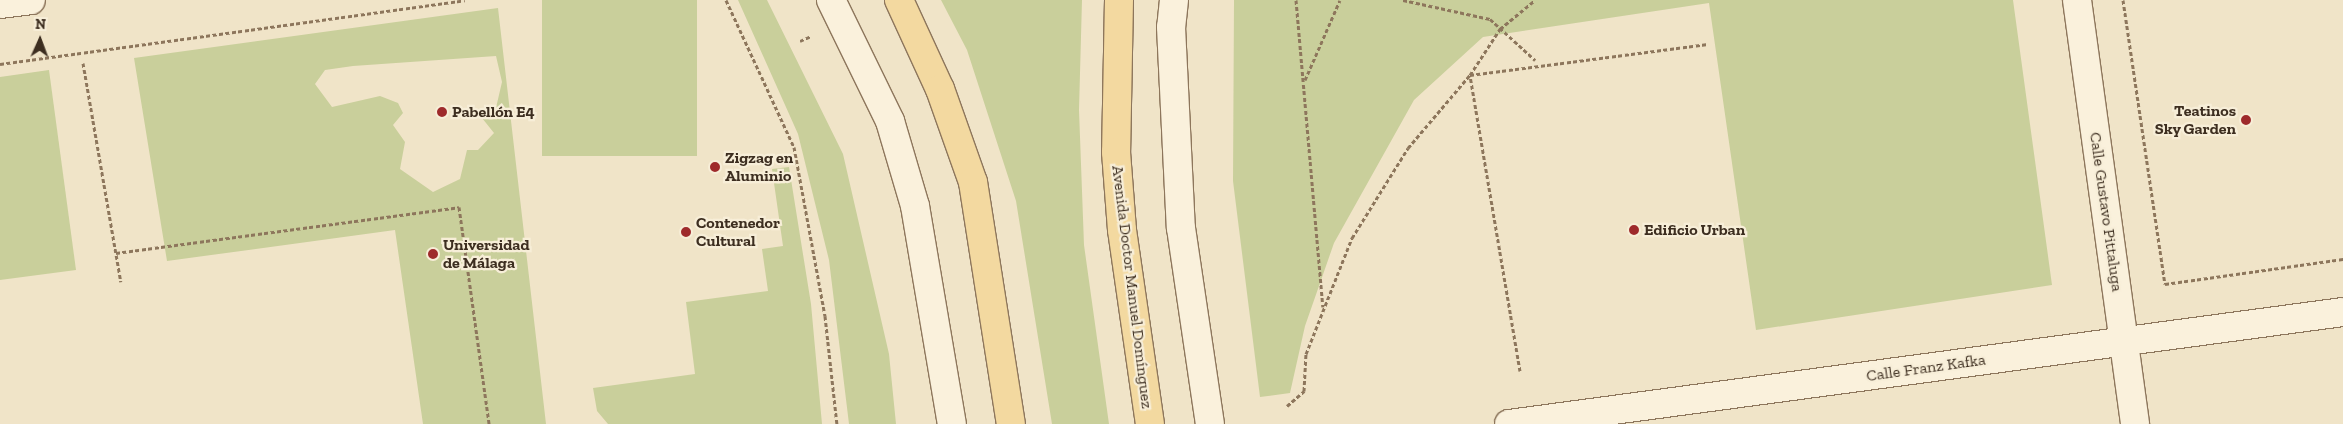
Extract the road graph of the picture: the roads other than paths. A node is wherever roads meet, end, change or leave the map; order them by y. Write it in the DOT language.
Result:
graph roads {
  1 [pos="31,0"];
  2 [pos="831,0"];
  3 [pos="899,0"];
  4 [pos="1119,0"];
  5 [pos="1174,0"];
  6 [pos="2077,0"];
  7 [pos="0,4"];
  8 [pos="2343,312"];
  9 [pos="2124,342"];
  10 [pos="952,424"];
  11 [pos="1011,424"];
  12 [pos="1150,424"];
  13 [pos="1210,424"];
  14 [pos="1509,424"];
  15 [pos="2135,424"];
  1 -- 7 [label="street"];
  2 -- 10 [label="street"];
  3 -- 11 [label="main road"];
  4 -- 12 [label="main road, Avenida Doctor Manuel Domínguez"];
  5 -- 13 [label="street"];
  6 -- 9 [label="street, Calle Gustavo Pittaluga"];
  8 -- 9 [label="street, Calle Franz Kafka"];
  9 -- 14 [label="street, Calle Franz Kafka"];
  9 -- 15 [label="street, Calle Gustavo Pittaluga"];
}
